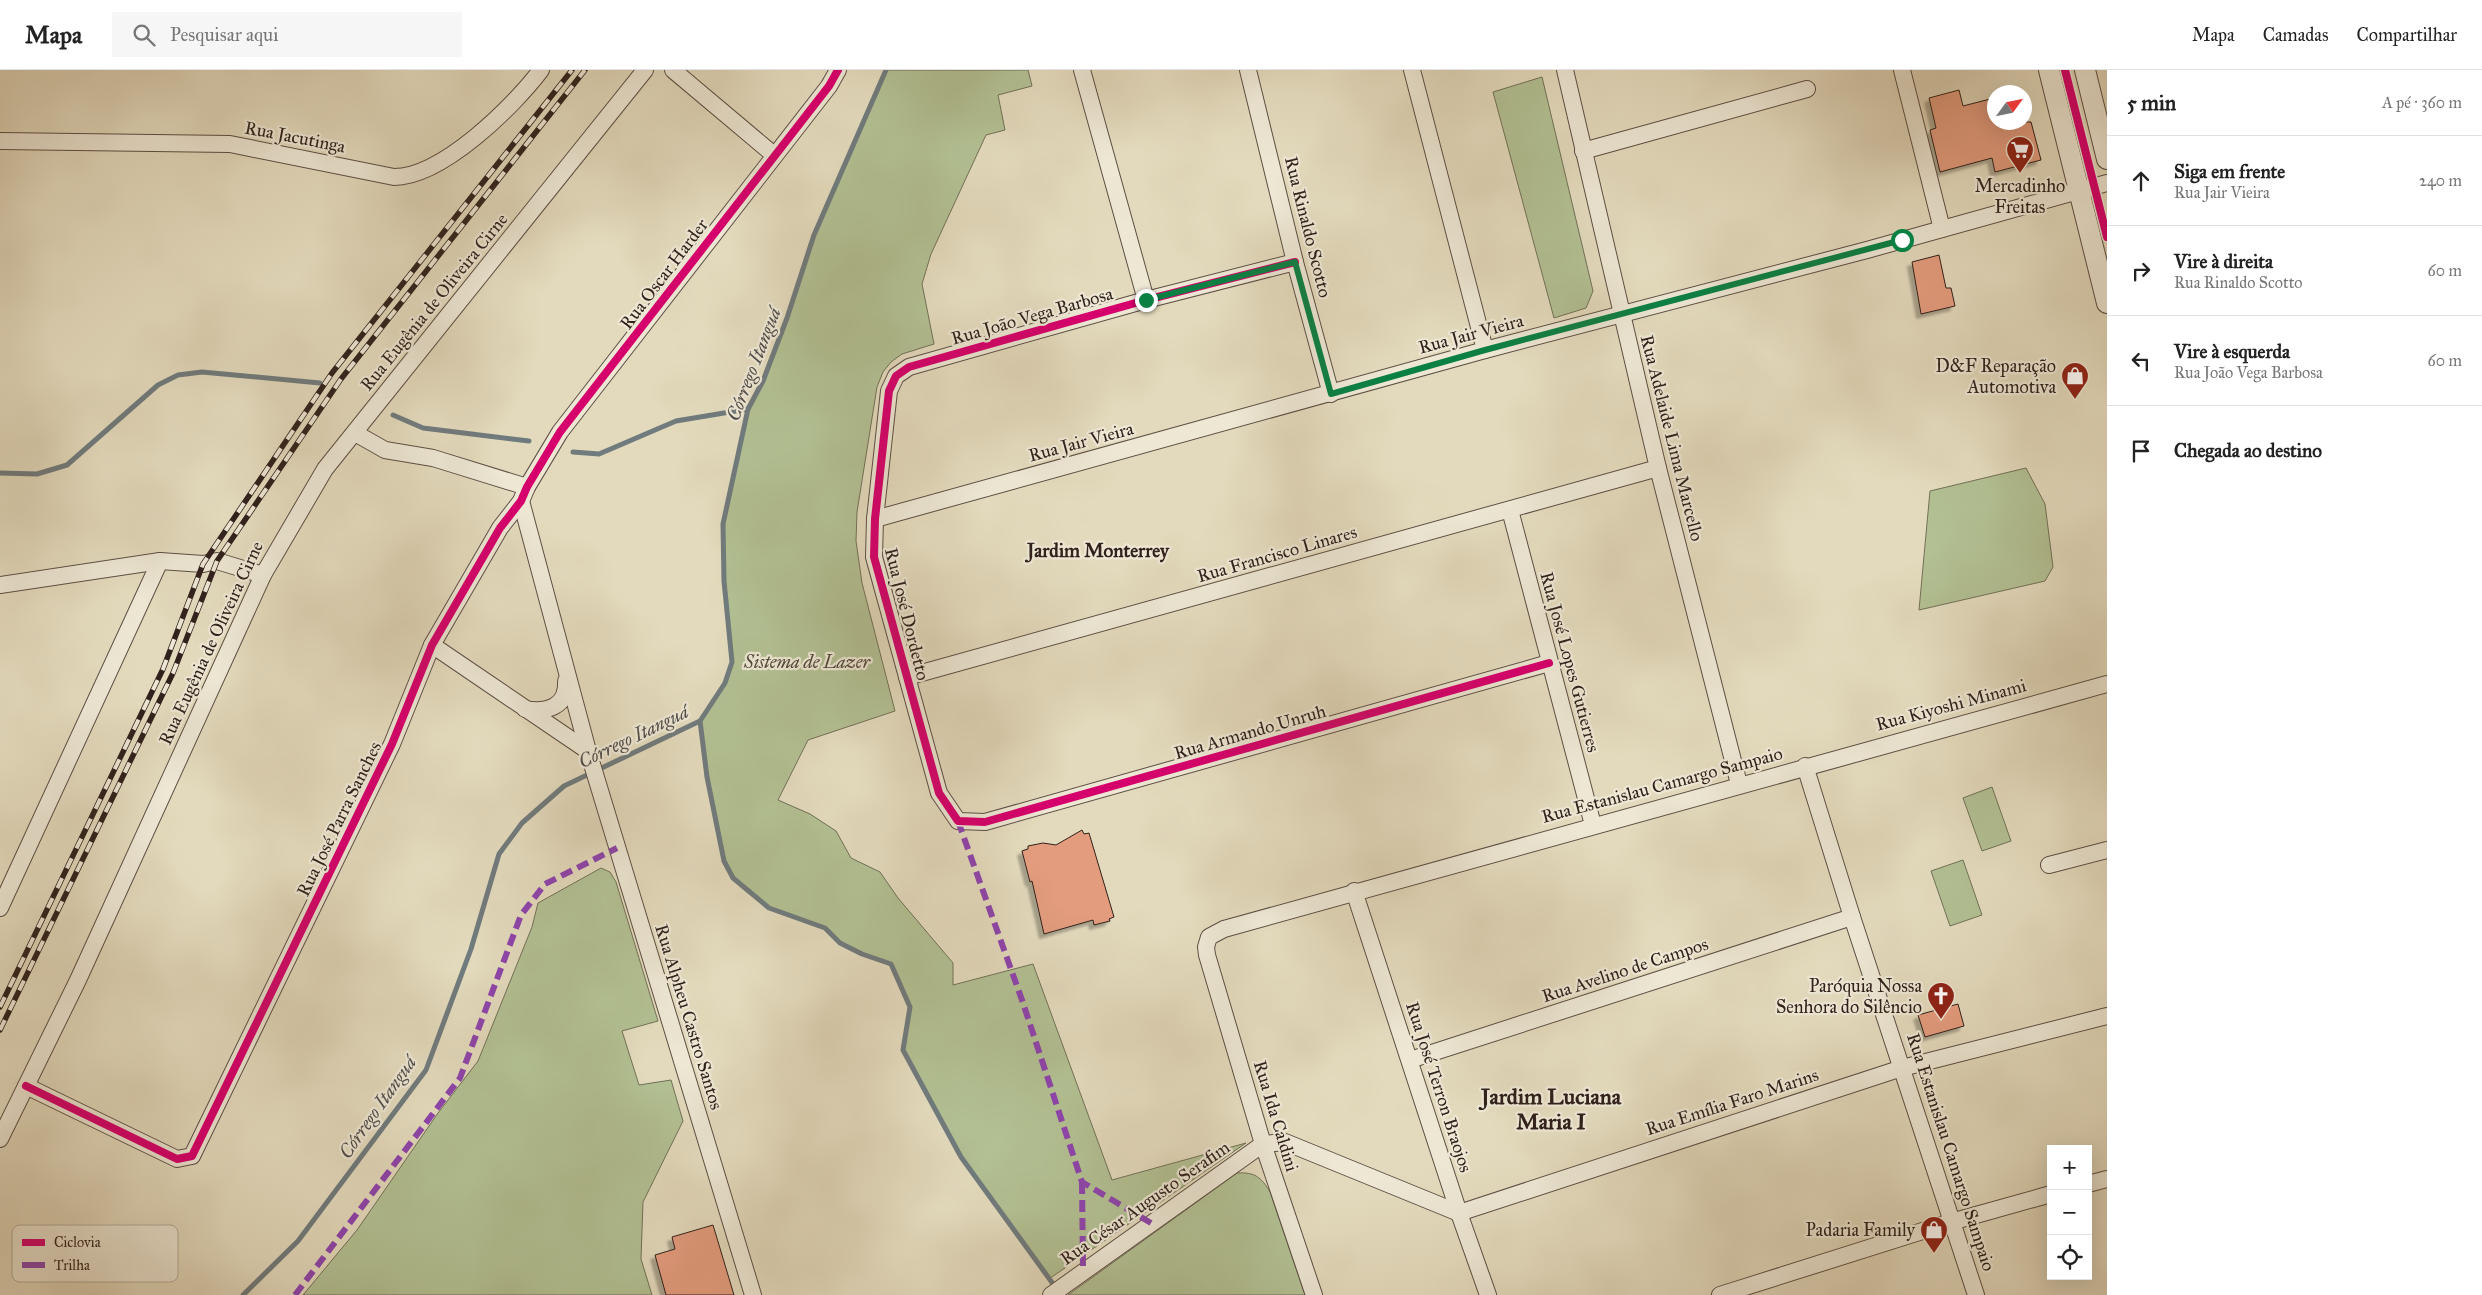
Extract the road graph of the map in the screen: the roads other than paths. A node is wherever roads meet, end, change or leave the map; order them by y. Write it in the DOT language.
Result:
graph roads {
  1 [pos="541,70"];
  2 [pos="645,70"];
  3 [pos="673,70"];
  4 [pos="838,70"];
  5 [pos="1082,70"];
  6 [pos="1248,70"];
  7 [pos="1412,70"];
  8 [pos="1565,70"];
  9 [pos="1902,70"];
  10 [pos="2048,70"];
  11 [pos="2085,70"];
  12 [pos="1807,89"];
  13 [pos="0,141"];
  14 [pos="1584,151"];
  15 [pos="774,155"];
  16 [pos="2107,159"];
  17 [pos="2107,183"];
  18 [pos="2079,191"];
  19 [pos="1942,229"];
  20 [pos="1295,262"];
  21 [pos="1146,300"];
  22 [pos="2107,302"];
  23 [pos="1622,314"];
  24 [pos="1485,350"];
  25 [pos="896,376"];
  26 [pos="1331,394"];
  27 [pos="355,433"];
  28 [pos="1658,468"];
  29 [pos="524,494"];
  30 [pos="1510,510"];
  31 [pos="875,519"];
  32 [pos="160,561"];
  33 [pos="263,575"];
  34 [pos="0,585"];
  35 [pos="432,645"];
  36 [pos="1549,663"];
  37 [pos="564,668"];
  38 [pos="907,677"];
  39 [pos="2107,684"];
  40 [pos="525,709"];
  41 [pos="588,754"];
  42 [pos="1805,766"];
  43 [pos="1739,784"];
  44 [pos="958,821"];
  45 [pos="1593,825"];
  46 [pos="2107,850"];
  47 [pos="2049,865"];
  48 [pos="1354,891"];
  49 [pos="0,908"];
  50 [pos="1852,917"];
  51 [pos="1206,948"];
  52 [pos="2107,1016"];
  53 [pos="1410,1060"];
  54 [pos="1902,1068"];
  55 [pos="26,1086"];
  56 [pos="0,1139"];
  57 [pos="1263,1144"];
  58 [pos="2107,1179"];
  59 [pos="2092,1183"];
  60 [pos="2047,1195"];
  61 [pos="1459,1212"];
  62 [pos="1951,1222"];
  63 [pos="753,1295"];
  64 [pos="1050,1295"];
  65 [pos="1314,1295"];
  66 [pos="1488,1295"];
  67 [pos="1720,1295"];
  68 [pos="1976,1295"];
  1 -- 13 [label="street, Rua Jacutinga"];
  2 -- 27 [label="street, Rua Eugênia de Oliveira Cirne"];
  3 -- 15 [label="street"];
  4 -- 15 [label="street, Rua Oscar Harder"];
  5 -- 21 [label="street"];
  6 -- 20 [label="street, Rua Rinaldo Scotto"];
  7 -- 24 [label="street"];
  8 -- 14 [label="street, Rua Adelaide Lima Marcello"];
  9 -- 19 [label="street"];
  10 -- 18 [label="street"];
  11 -- 16 [label="street"];
  12 -- 14 [label="street"];
  14 -- 23 [label="street, Rua Adelaide Lima Marcello"];
  15 -- 29 [label="street, Rua Oscar Harder"];
  17 -- 18 [label="street, Rua Jair Vieira"];
  18 -- 19 [label="street, Rua Jair Vieira"];
  18 -- 22 [label="street"];
  19 -- 23 [label="street, Rua Jair Vieira"];
  20 -- 21 [label="street, Rua João Vega Barbosa"];
  20 -- 26 [label="street, Rua Rinaldo Scotto"];
  21 -- 25 [label="street, Rua João Vega Barbosa"];
  23 -- 24 [label="street, Rua Jair Vieira"];
  23 -- 28 [label="street, Rua Adelaide Lima Marcello"];
  24 -- 26 [label="street, Rua Jair Vieira"];
  25 -- 31 [label="street, Rua José Dordetto"];
  26 -- 31 [label="street, Rua Jair Vieira"];
  27 -- 29 [label="street"];
  27 -- 33 [label="street, Rua Eugênia de Oliveira Cirne"];
  28 -- 30 [label="street, Rua Francisco Linares"];
  28 -- 43 [label="street, Rua Adelaide Lima Marcello"];
  29 -- 35 [label="street, Rua José Parra Sanches"];
  29 -- 37 [label="street, Rua Alpheu Castro Santos"];
  30 -- 36 [label="street, Rua José Lopes Gutierres"];
  30 -- 38 [label="street, Rua Francisco Linares"];
  31 -- 38 [label="street, Rua José Dordetto"];
  32 -- 33 [label="street"];
  32 -- 34 [label="street"];
  32 -- 49 [label="street"];
  33 -- 55 [label="street, Rua Eugênia de Oliveira Cirne"];
  35 -- 40 [label="street"];
  35 -- 55 [label="street, Rua José Parra Sanches"];
  36 -- 44 [label="street, Rua Armando Unruh"];
  36 -- 45 [label="street, Rua José Lopes Gutierres"];
  37 -- 40 [label="street, Rua Alpheu Castro Santos"];
  37 -- 41 [label="street, Rua Alpheu Castro Santos"];
  38 -- 44 [label="street, Rua José Dordetto"];
  39 -- 42 [label="street, Rua Kiyoshi Minami"];
  40 -- 41 [label="street"];
  41 -- 63 [label="street, Rua Alpheu Castro Santos"];
  42 -- 43 [label="street, Rua Estanislau Camargo Sampaio"];
  42 -- 50 [label="street, Rua Estanislau Camargo Sampaio"];
  43 -- 45 [label="street, Rua Estanislau Camargo Sampaio"];
  45 -- 48 [label="street, Rua Estanislau Camargo Sampaio"];
  46 -- 47 [label="street"];
  48 -- 51 [label="street, Rua Estanislau Camargo Sampaio"];
  48 -- 53 [label="street, Rua José Terron Braojos"];
  50 -- 53 [label="street, Rua Avelino de Campos"];
  50 -- 54 [label="street, Rua Estanislau Camargo Sampaio"];
  51 -- 57 [label="street, Rua Ida Caldini"];
  52 -- 54 [label="street, Rua Emília Faro Marins"];
  53 -- 61 [label="street, Rua José Terron Braojos"];
  54 -- 61 [label="street, Rua Emília Faro Marins"];
  54 -- 62 [label="street, Rua Estanislau Camargo Sampaio"];
  55 -- 56 [label="street, Rua Eugênia de Oliveira Cirne"];
  57 -- 61 [label="street"];
  57 -- 64 [label="street, Rua César Augusto Serafim"];
  57 -- 65 [label="street, Rua Ida Caldini"];
  58 -- 59 [label="street"];
  60 -- 62 [label="street"];
  61 -- 66 [label="street, Rua José Terron Braojos"];
  62 -- 67 [label="street"];
  62 -- 68 [label="street, Rua Estanislau Camargo Sampaio"];
}
